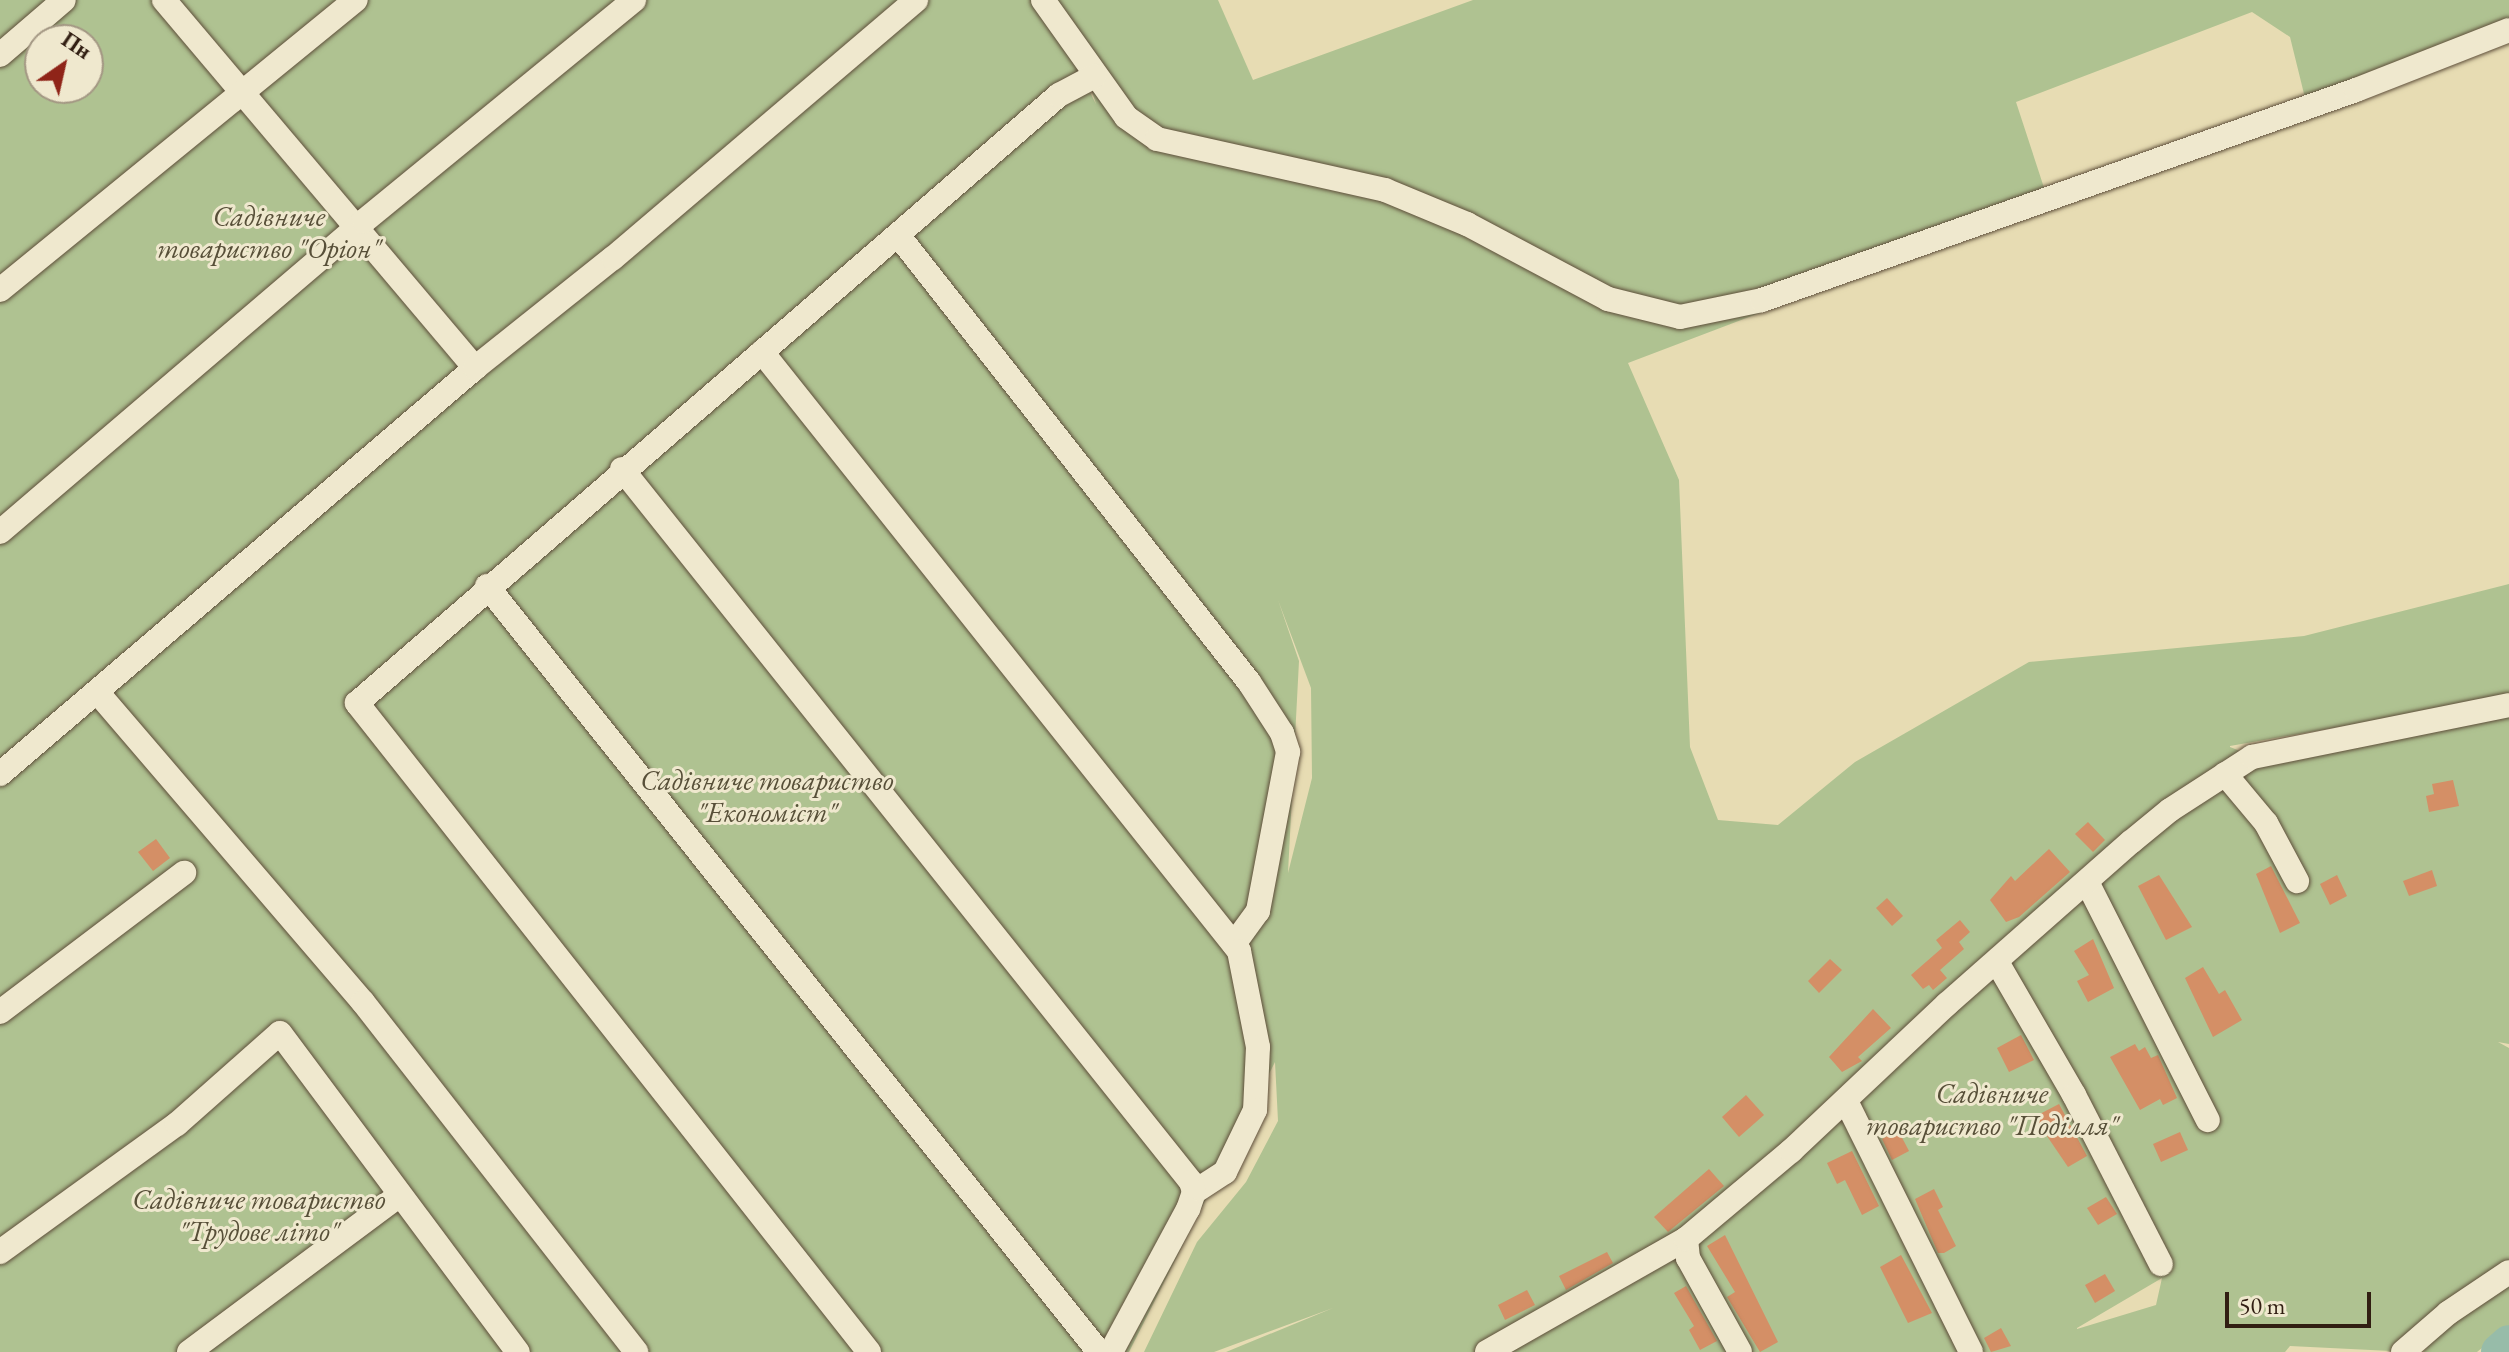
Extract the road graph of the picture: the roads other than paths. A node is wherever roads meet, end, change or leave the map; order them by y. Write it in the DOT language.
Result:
graph roads {
  1 [pos="64,0"];
  2 [pos="164,0"];
  3 [pos="356,0"];
  4 [pos="634,0"];
  5 [pos="916,0"];
  6 [pos="1043,0"];
  7 [pos="2509,30"];
  8 [pos="0,55"];
  9 [pos="1094,76"];
  10 [pos="240,90"];
  11 [pos="355,229"];
  12 [pos="898,235"];
  13 [pos="0,290"];
  14 [pos="762,352"];
  15 [pos="475,368"];
  16 [pos="622,469"];
  17 [pos="0,532"];
  18 [pos="487,586"];
  19 [pos="98,693"];
  20 [pos="2509,705"];
  21 [pos="0,774"];
  22 [pos="2225,774"];
  23 [pos="184,873"];
  24 [pos="2297,881"];
  25 [pos="2087,882"];
  26 [pos="1234,944"];
  27 [pos="1997,962"];
  28 [pos="0,1012"];
  29 [pos="1846,1101"];
  30 [pos="2208,1120"];
  31 [pos="1194,1192"];
  32 [pos="400,1195"];
  33 [pos="1686,1239"];
  34 [pos="0,1252"];
  35 [pos="2161,1264"];
  36 [pos="2509,1272"];
  37 [pos="1519,1344"];
  38 [pos="515,1351"];
  39 [pos="189,1352"];
  40 [pos="636,1352"];
  41 [pos="869,1352"];
  42 [pos="1099,1352"];
  43 [pos="1111,1352"];
  44 [pos="1487,1352"];
  45 [pos="1740,1352"];
  46 [pos="1971,1352"];
  47 [pos="2403,1352"];
  1 -- 8 [label="street"];
  2 -- 10 [label="street"];
  3 -- 10 [label="street"];
  4 -- 11 [label="street"];
  5 -- 15 [label="street"];
  6 -- 9 [label="street"];
  7 -- 9 [label="street"];
  9 -- 12 [label="street"];
  10 -- 11 [label="street"];
  10 -- 13 [label="street"];
  11 -- 15 [label="street"];
  11 -- 17 [label="street"];
  12 -- 14 [label="street"];
  12 -- 26 [label="street"];
  14 -- 16 [label="street"];
  14 -- 26 [label="street"];
  15 -- 19 [label="street"];
  16 -- 18 [label="street"];
  16 -- 31 [label="street"];
  18 -- 41 [label="street"];
  18 -- 42 [label="street"];
  19 -- 21 [label="street"];
  19 -- 40 [label="street"];
  20 -- 22 [label="street"];
  22 -- 24 [label="street"];
  22 -- 25 [label="street"];
  23 -- 28 [label="street"];
  25 -- 27 [label="street"];
  25 -- 30 [label="street"];
  26 -- 31 [label="street"];
  27 -- 29 [label="street"];
  27 -- 35 [label="street"];
  29 -- 33 [label="street"];
  29 -- 46 [label="street"];
  31 -- 43 [label="street"];
  32 -- 34 [label="street"];
  32 -- 38 [label="street"];
  32 -- 39 [label="street"];
  33 -- 37 [label="street"];
  33 -- 45 [label="street"];
  36 -- 47 [label="street"];
  37 -- 44 [label="street"];
}
